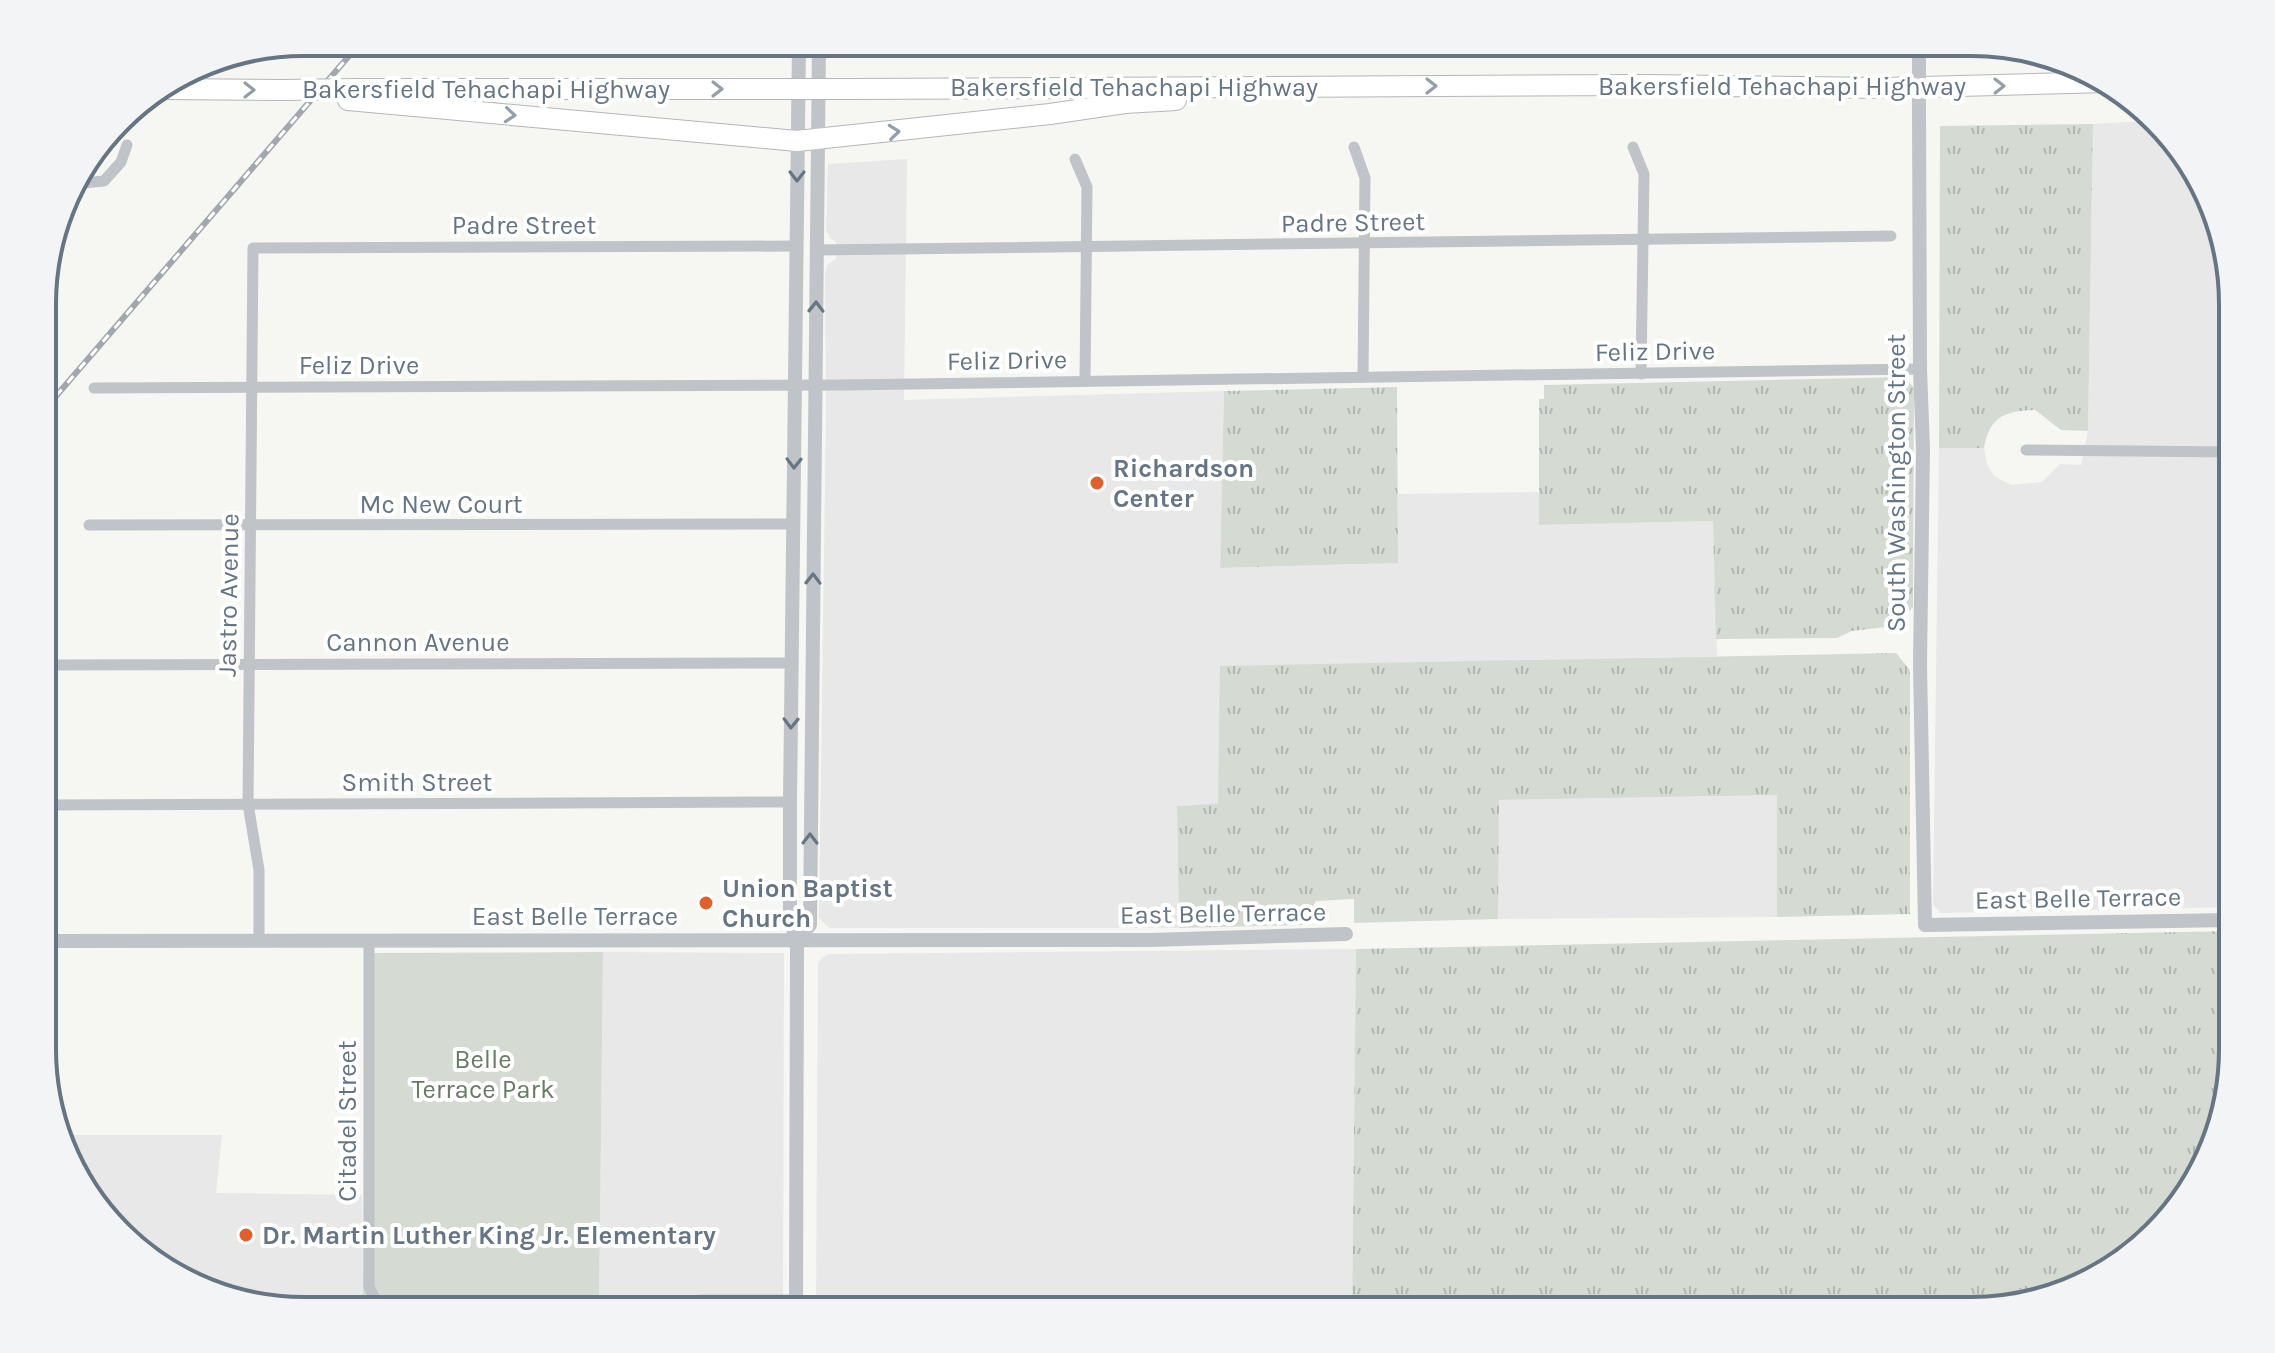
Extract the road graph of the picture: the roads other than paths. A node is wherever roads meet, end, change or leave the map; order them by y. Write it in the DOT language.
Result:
graph roads {
  1 [pos="797,56"];
  2 [pos="815,56"];
  3 [pos="1919,56"];
  4 [pos="2082,83"];
  5 [pos="1353,86"];
  6 [pos="180,89"];
  7 [pos="354,94"];
  8 [pos="807,141"];
  9 [pos="127,145"];
  10 [pos="1354,147"];
  11 [pos="1633,147"];
  12 [pos="1075,159"];
  13 [pos="88,183"];
  14 [pos="1891,236"];
  15 [pos="1643,240"];
  16 [pos="1365,244"];
  17 [pos="796,246"];
  18 [pos="253,248"];
  19 [pos="1087,248"];
  20 [pos="817,250"];
  21 [pos="1920,369"];
  22 [pos="1641,374"];
  23 [pos="1363,377"];
  24 [pos="1085,381"];
  25 [pos="795,385"];
  26 [pos="815,385"];
  27 [pos="251,387"];
  28 [pos="94,388"];
  29 [pos="2026,450"];
  30 [pos="2218,452"];
  31 [pos="793,524"];
  32 [pos="89,525"];
  33 [pos="250,526"];
  34 [pos="792,612"];
  35 [pos="791,663"];
  36 [pos="56,665"];
  37 [pos="249,665"];
  38 [pos="811,706"];
  39 [pos="790,802"];
  40 [pos="248,804"];
  41 [pos="56,805"];
  42 [pos="2218,920"];
  43 [pos="1925,925"];
  44 [pos="1346,934"];
  45 [pos="797,940"];
  46 [pos="56,941"];
  47 [pos="259,941"];
  48 [pos="369,941"];
  49 [pos="374,1297"];
  50 [pos="796,1297"];
  1 -- 8 [label="street"];
  2 -- 8 [label="street"];
  3 -- 21 [label="street, South Washington Street, bridge"];
  5 -- 4 [label="highway, Bakersfield Tehachapi Highway, one-way"];
  7 -- 5 [label="highway, Bakersfield Tehachapi Highway, one-way, bridge"];
  8 -- 5 [label="highway, one-way"];
  6 -- 7 [label="highway, Bakersfield Tehachapi Highway, one-way, bridge"];
  7 -- 8 [label="highway, one-way"];
  8 -- 17 [label="street, one-way"];
  8 -- 20 [label="street"];
  9 -- 13 [label="street"];
  10 -- 16 [label="street"];
  11 -- 15 [label="street"];
  12 -- 19 [label="street"];
  14 -- 15 [label="street, Padre Street"];
  15 -- 16 [label="street, Padre Street"];
  15 -- 22 [label="street"];
  16 -- 19 [label="street, Padre Street"];
  16 -- 23 [label="street"];
  17 -- 18 [label="street, Padre Street"];
  17 -- 25 [label="street"];
  18 -- 27 [label="street, Jastro Avenue"];
  19 -- 20 [label="street, Padre Street"];
  19 -- 24 [label="street"];
  26 -- 20 [label="street, one-way"];
  21 -- 22 [label="street, Feliz Drive"];
  21 -- 43 [label="street, South Washington Street"];
  22 -- 23 [label="street, Feliz Drive"];
  23 -- 24 [label="street, Feliz Drive"];
  24 -- 26 [label="street, Feliz Drive"];
  25 -- 26 [label="street, Feliz Drive"];
  25 -- 27 [label="street, Feliz Drive"];
  25 -- 31 [label="street, one-way"];
  38 -- 26 [label="street, one-way"];
  27 -- 28 [label="street, Feliz Drive"];
  27 -- 33 [label="street, Jastro Avenue"];
  29 -- 30 [label="street"];
  31 -- 33 [label="street, Mc New Court"];
  31 -- 34 [label="street"];
  32 -- 33 [label="street, Mc New Court"];
  33 -- 37 [label="street, Jastro Avenue"];
  34 -- 35 [label="street"];
  34 -- 38 [label="street"];
  35 -- 37 [label="street, Cannon Avenue"];
  35 -- 39 [label="street, one-way"];
  36 -- 37 [label="street, Cannon Avenue"];
  37 -- 40 [label="street, Jastro Avenue"];
  45 -- 38 [label="street, one-way"];
  39 -- 40 [label="street, Smith Street"];
  39 -- 45 [label="street"];
  40 -- 41 [label="street, Smith Street"];
  40 -- 47 [label="street, Jastro Avenue"];
  42 -- 43 [label="street, East Belle Terrace"];
  44 -- 45 [label="street, East Belle Terrace"];
  45 -- 48 [label="street, East Belle Terrace"];
  45 -- 50 [label="street"];
  46 -- 47 [label="street, East Belle Terrace"];
  47 -- 48 [label="street, East Belle Terrace"];
  48 -- 49 [label="street, Citadel Street"];
}
